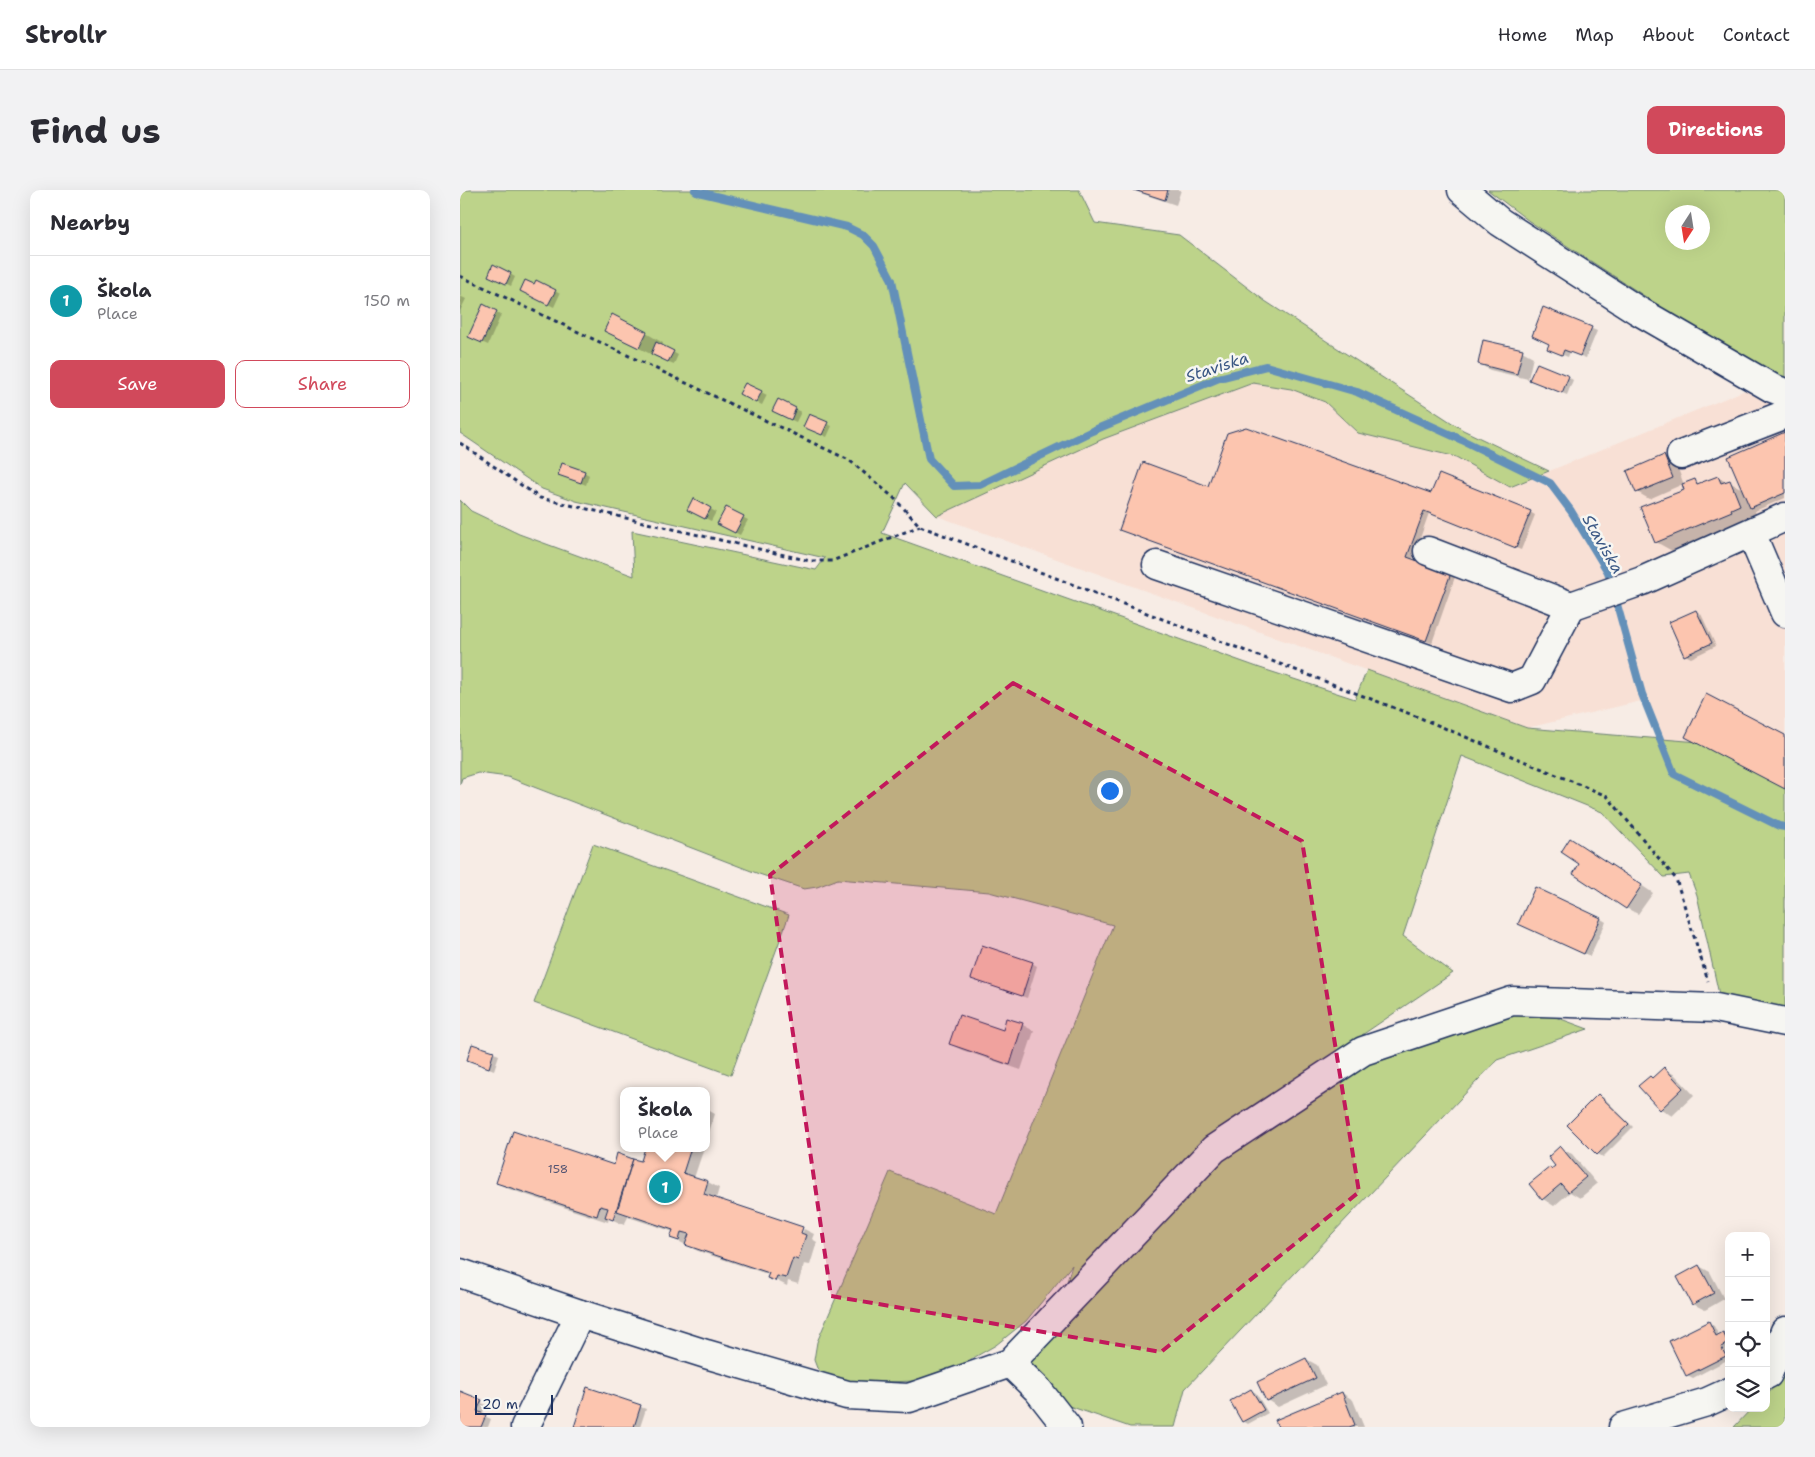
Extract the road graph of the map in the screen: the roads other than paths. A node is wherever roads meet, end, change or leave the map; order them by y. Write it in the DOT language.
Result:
graph roads {
  1 [pos="1462,190"];
  2 [pos="1785,393"];
  3 [pos="1785,413"];
  4 [pos="1681,455"];
  5 [pos="1785,517"];
  6 [pos="1751,533"];
  7 [pos="1428,551"];
  8 [pos="1158,565"];
  9 [pos="1580,602"];
  10 [pos="1785,612"];
  11 [pos="1785,1022"];
  12 [pos="460,1273"];
  13 [pos="580,1314"];
  14 [pos="1785,1331"];
  15 [pos="1010,1363"];
  16 [pos="1770,1369"];
  17 [pos="1711,1407"];
  18 [pos="525,1427"];
  19 [pos="1067,1427"];
  20 [pos="1623,1427"];
  1 -- 2 [label="street"];
  3 -- 4 [label="street"];
  5 -- 6 [label="street"];
  6 -- 9 [label="street"];
  6 -- 10 [label="street"];
  7 -- 9 [label="street"];
  8 -- 9 [label="street"];
  11 -- 15 [label="street"];
  12 -- 13 [label="street"];
  13 -- 15 [label="street"];
  13 -- 18 [label="street"];
  14 -- 16 [label="street"];
  15 -- 19 [label="street"];
  17 -- 20 [label="street"];
}
